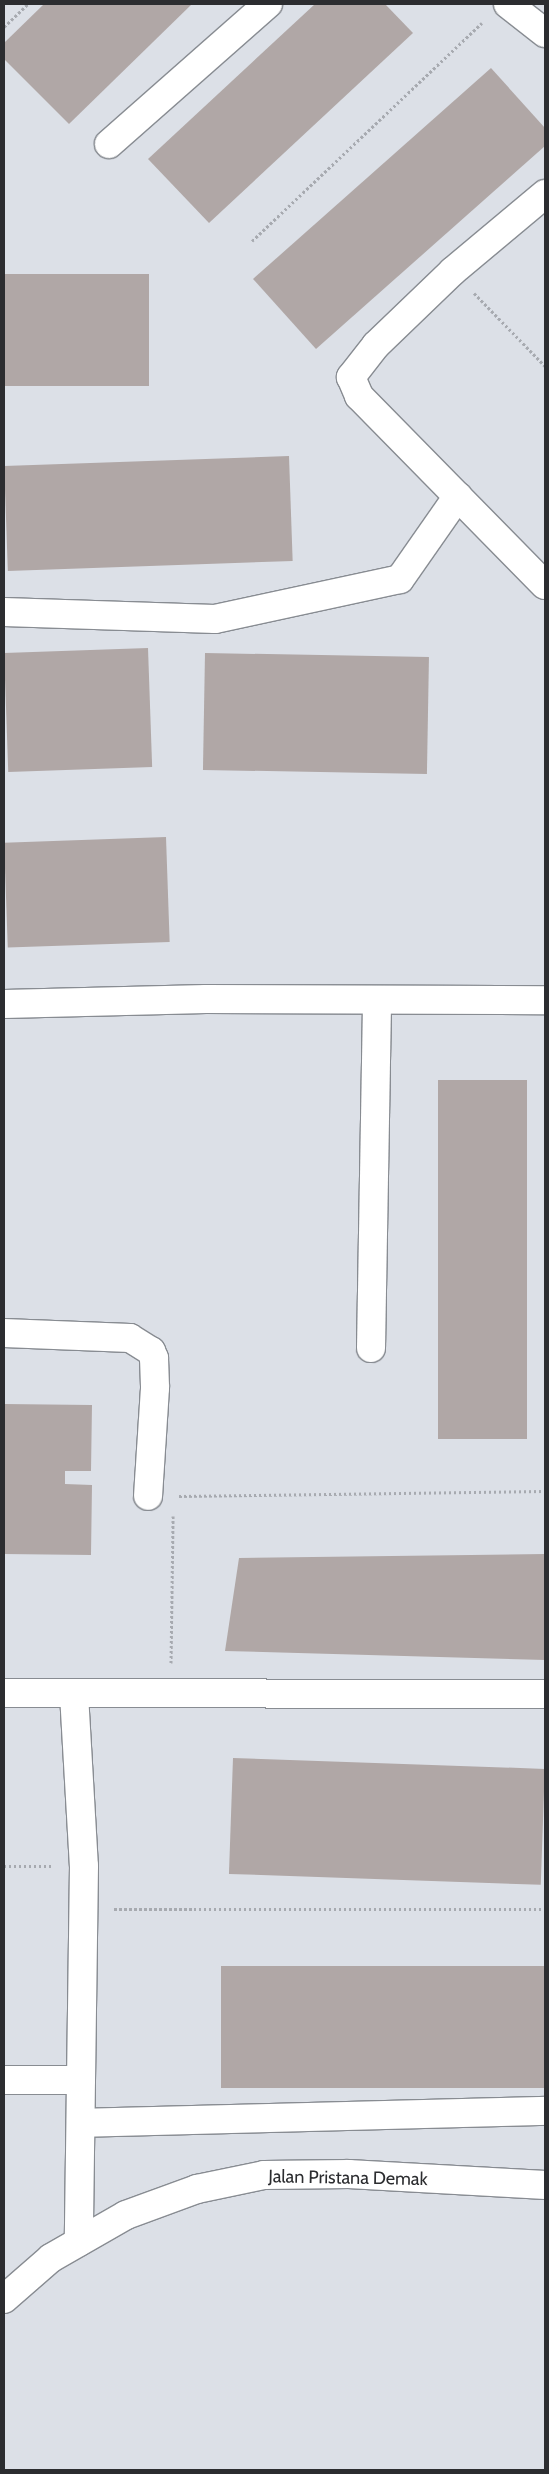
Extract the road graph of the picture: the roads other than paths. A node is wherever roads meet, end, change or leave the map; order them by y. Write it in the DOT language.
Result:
graph roads {
  1 [pos="268,4"];
  2 [pos="498,11"];
  3 [pos="545,33"];
  4 [pos="108,144"];
  5 [pos="545,194"];
  6 [pos="458,496"];
  7 [pos="545,585"];
  8 [pos="4,612"];
  9 [pos="545,1000"];
  10 [pos="377,1001"];
  11 [pos="4,1004"];
  12 [pos="4,1333"];
  13 [pos="371,1348"];
  14 [pos="165,1500"];
  15 [pos="4,1693"];
  16 [pos="74,1694"];
  17 [pos="545,1694"];
  18 [pos="4,2080"];
  19 [pos="82,2080"];
  20 [pos="545,2111"];
  21 [pos="81,2123"];
  22 [pos="545,2185"];
  23 [pos="79,2242"];
  24 [pos="4,2299"];
  1 -- 4 [label="street"];
  2 -- 3 [label="street"];
  5 -- 6 [label="street"];
  6 -- 7 [label="street"];
  6 -- 8 [label="street"];
  9 -- 10 [label="street"];
  10 -- 11 [label="street"];
  10 -- 13 [label="street"];
  12 -- 14 [label="street"];
  15 -- 16 [label="street"];
  16 -- 17 [label="street"];
  16 -- 19 [label="street"];
  18 -- 19 [label="street"];
  19 -- 21 [label="street"];
  20 -- 21 [label="street"];
  21 -- 23 [label="street"];
  22 -- 23 [label="street, Jalan Pristana Demak"];
  23 -- 24 [label="street, Jalan Pristana Demak"];
}
